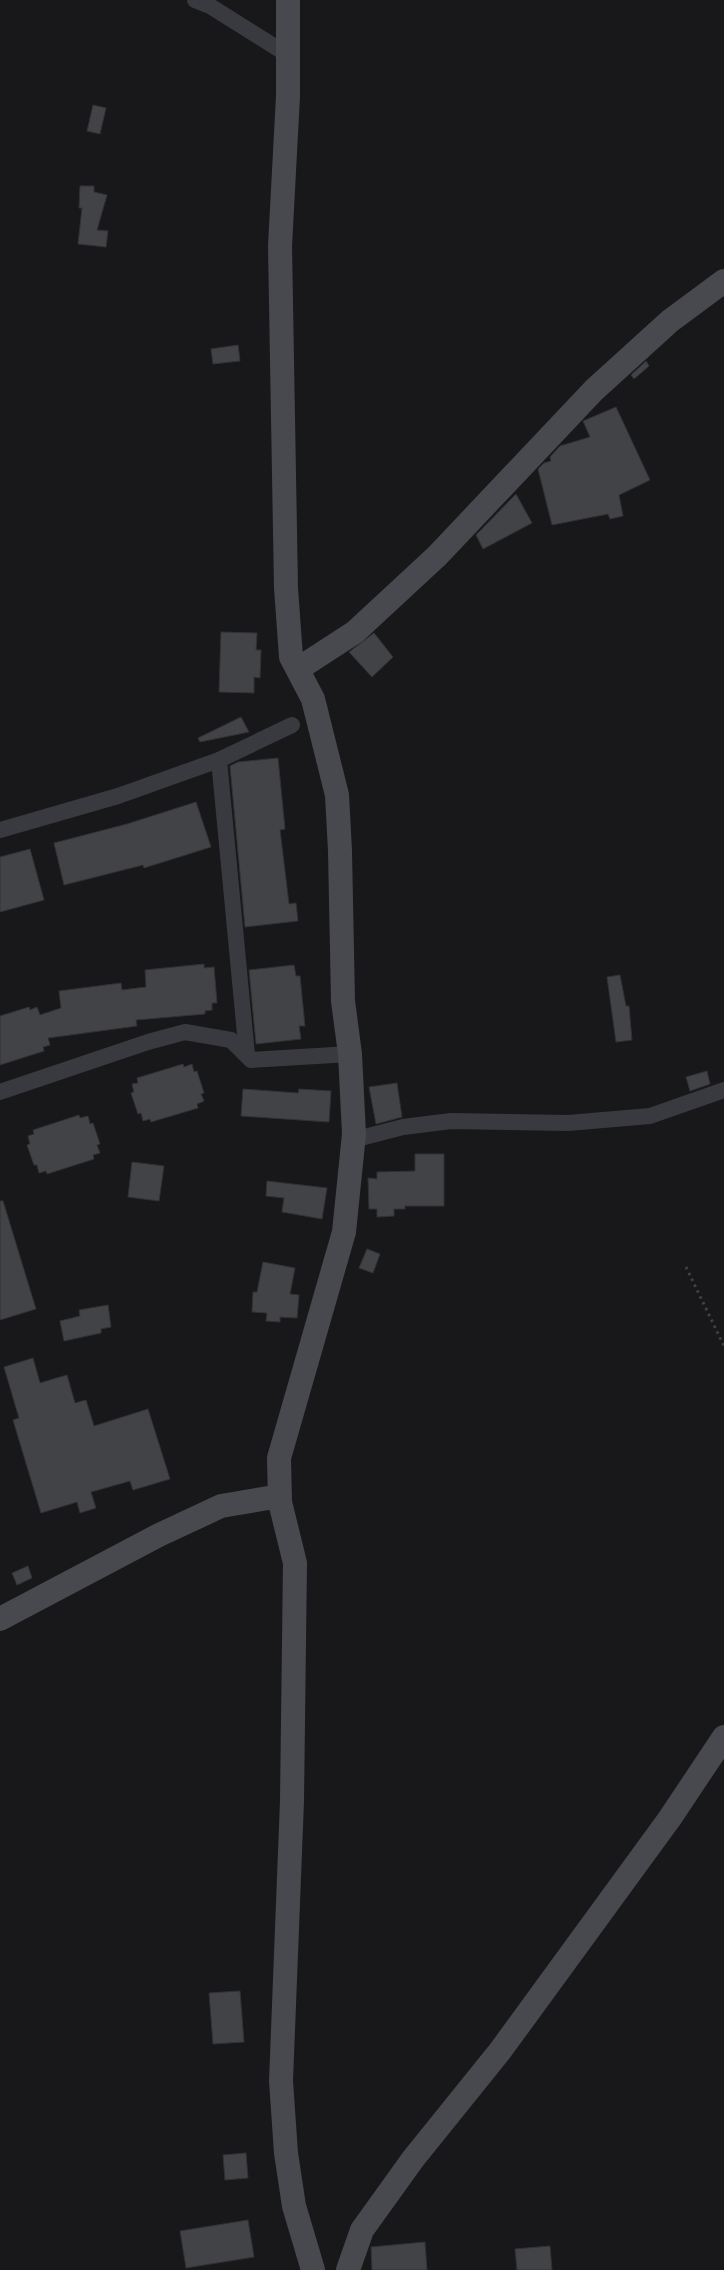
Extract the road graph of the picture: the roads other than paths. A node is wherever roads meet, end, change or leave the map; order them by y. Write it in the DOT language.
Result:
graph roads {
  1 [pos="194,0"];
  2 [pos="288,0"];
  3 [pos="288,55"];
  4 [pos="724,281"];
  5 [pos="298,669"];
  6 [pos="292,725"];
  7 [pos="219,760"];
  8 [pos="0,830"];
  9 [pos="350,1054"];
  10 [pos="247,1056"];
  11 [pos="724,1090"];
  12 [pos="0,1092"];
  13 [pos="353,1140"];
  14 [pos="280,1496"];
  15 [pos="0,1619"];
  16 [pos="724,1737"];
  17 [pos="313,2270"];
  18 [pos="348,2270"];
  1 -- 3 [label="street"];
  2 -- 3 [label="street"];
  3 -- 5 [label="street"];
  4 -- 5 [label="street"];
  5 -- 9 [label="street"];
  6 -- 7 [label="street"];
  7 -- 8 [label="street"];
  7 -- 10 [label="street"];
  9 -- 10 [label="street"];
  9 -- 13 [label="street"];
  10 -- 12 [label="street"];
  11 -- 13 [label="street"];
  13 -- 14 [label="street"];
  14 -- 15 [label="street"];
  14 -- 17 [label="street"];
  16 -- 18 [label="street"];
}
